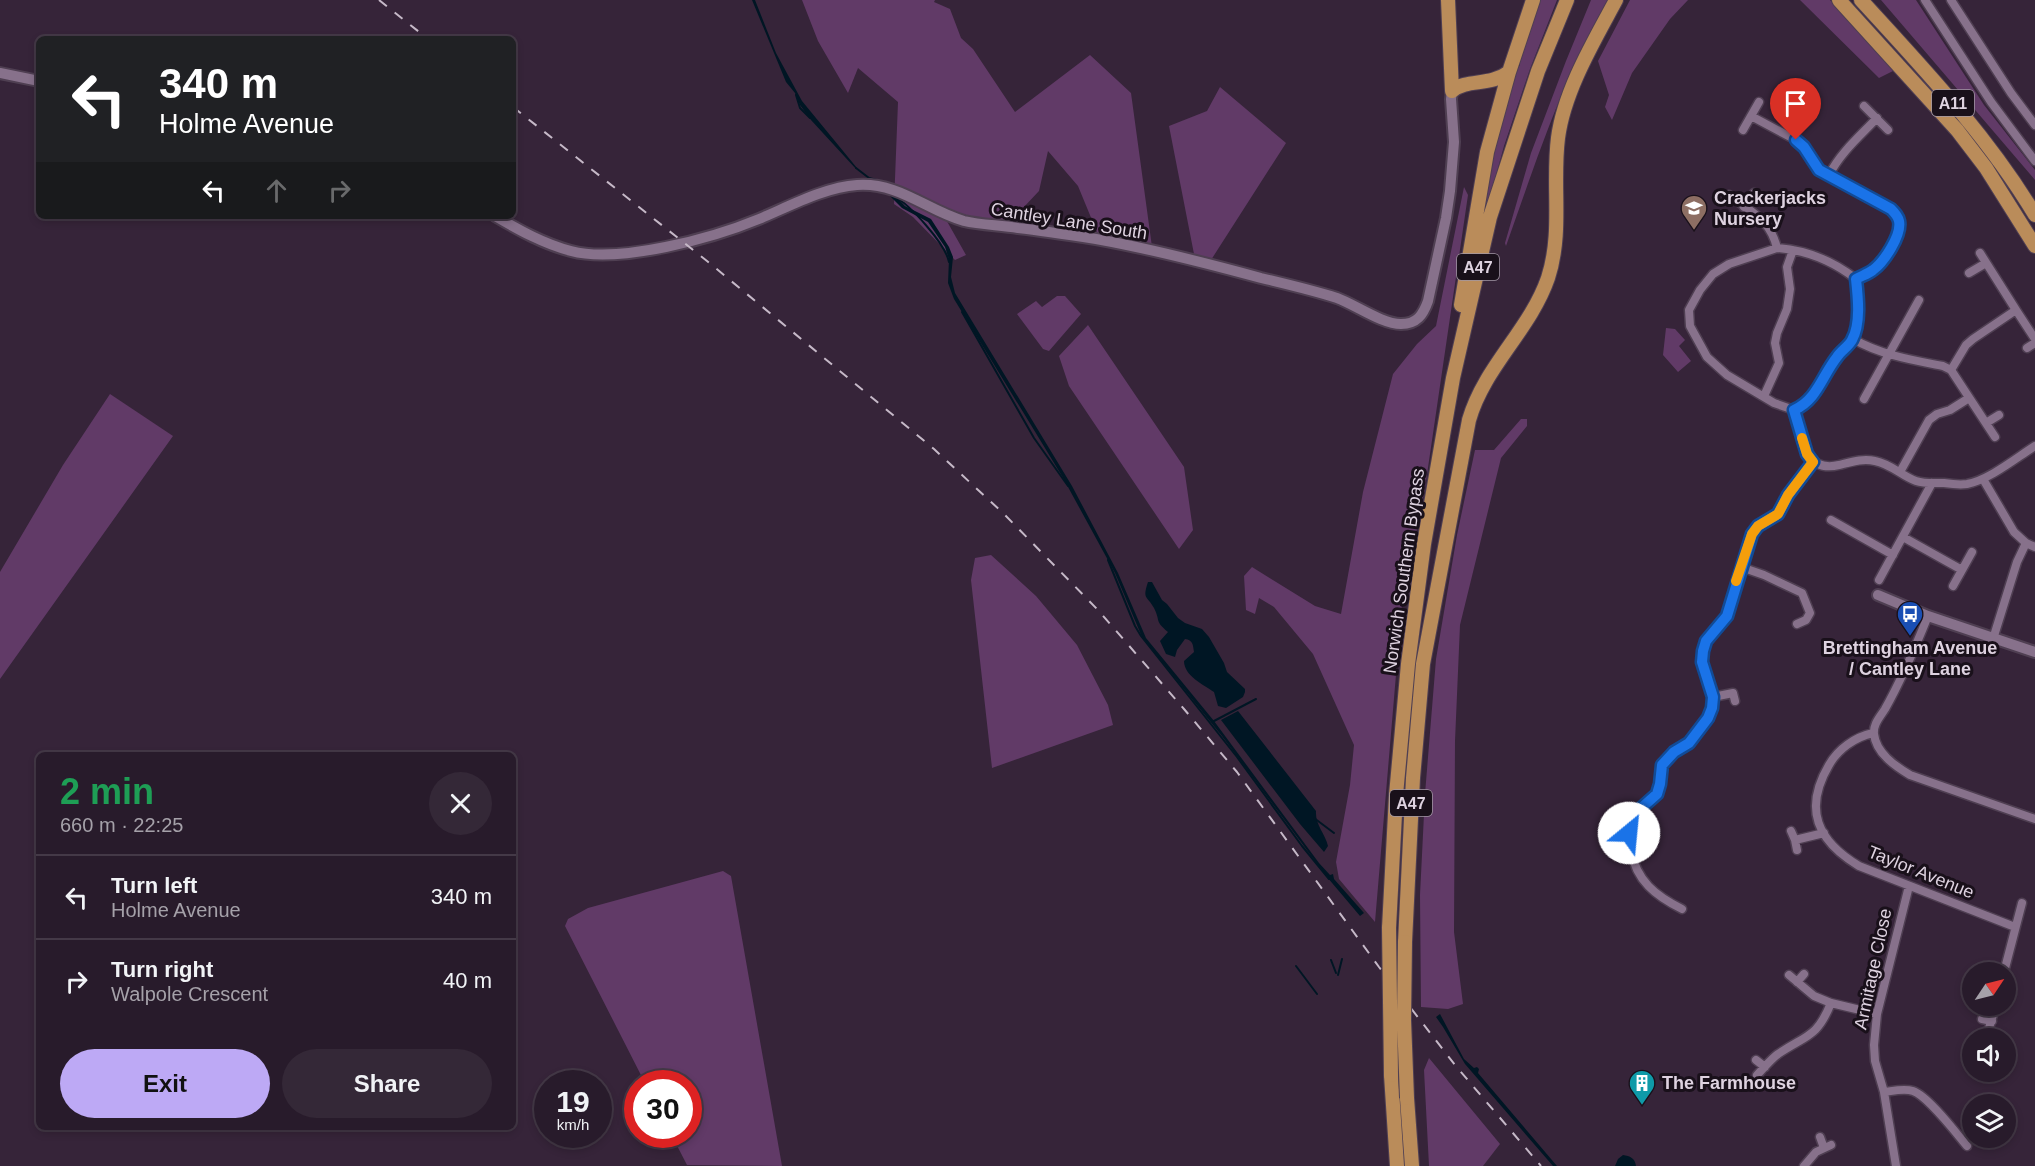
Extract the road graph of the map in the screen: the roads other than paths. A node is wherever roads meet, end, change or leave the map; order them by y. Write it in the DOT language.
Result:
graph roads {
  1 [pos="1448,0"];
  2 [pos="1533,0"];
  3 [pos="1567,0"];
  4 [pos="1616,0"];
  5 [pos="1839,0"];
  6 [pos="1861,0"];
  7 [pos="1925,0"];
  8 [pos="1951,0"];
  9 [pos="1509,72"];
  10 [pos="0,73"];
  11 [pos="36,80"];
  12 [pos="1452,91"];
  13 [pos="1759,102"];
  14 [pos="1864,106"];
  15 [pos="1751,116"];
  16 [pos="1877,118"];
  17 [pos="2035,125"];
  18 [pos="1743,130"];
  19 [pos="1888,130"];
  20 [pos="2035,161"];
  21 [pos="1829,175"];
  22 [pos="1754,193"];
  23 [pos="1729,195"];
  24 [pos="1744,207"];
  25 [pos="2035,215"];
  26 [pos="501,219"];
  27 [pos="2035,246"];
  28 [pos="1777,248"];
  29 [pos="1793,250"];
  30 [pos="1980,253"];
  31 [pos="1986,263"];
  32 [pos="1969,273"];
  33 [pos="1856,279"];
  34 [pos="1919,300"];
  35 [pos="2016,310"];
  36 [pos="1852,339"];
  37 [pos="2035,341"];
  38 [pos="2026,348"];
  39 [pos="1889,355"];
  40 [pos="1951,370"];
  41 [pos="1764,396"];
  42 [pos="1970,398"];
  43 [pos="1864,399"];
  44 [pos="1794,410"];
  45 [pos="1999,415"];
  46 [pos="1986,423"];
  47 [pos="1995,437"];
  48 [pos="2035,446"];
  49 [pos="1813,462"];
  50 [pos="1899,472"];
  51 [pos="1983,479"];
  52 [pos="1932,483"];
  53 [pos="1831,520"];
  54 [pos="1903,537"];
  55 [pos="2026,543"];
  56 [pos="1424,544"];
  57 [pos="2035,547"];
  58 [pos="1972,552"];
  59 [pos="1893,555"];
  60 [pos="1741,567"];
  61 [pos="1962,570"];
  62 [pos="1879,580"];
  63 [pos="1953,586"];
  64 [pos="1878,595"];
  65 [pos="1928,616"];
  66 [pos="1797,624"];
  67 [pos="1993,639"];
  68 [pos="2035,652"];
  69 [pos="1733,693"];
  70 [pos="1713,697"];
  71 [pos="1873,733"];
  72 [pos="2035,819"];
  73 [pos="1824,833"];
  74 [pos="1797,850"];
  75 [pos="1909,886"];
  76 [pos="2022,903"];
  77 [pos="1682,909"];
  78 [pos="2016,927"];
  79 [pos="2007,962"];
  80 [pos="1804,974"];
  81 [pos="1789,975"];
  82 [pos="1797,982"];
  83 [pos="1831,1003"];
  84 [pos="1877,1014"];
  85 [pos="1993,1016"];
  86 [pos="1982,1018"];
  87 [pos="1992,1021"];
  88 [pos="1990,1028"];
  89 [pos="1756,1060"];
  90 [pos="1765,1067"];
  91 [pos="1757,1075"];
  92 [pos="1884,1092"];
  93 [pos="1820,1137"];
  94 [pos="1962,1137"];
  95 [pos="1397,1166"];
  96 [pos="1412,1166"];
  97 [pos="1804,1166"];
  98 [pos="1896,1166"];
  1 -- 12 [label="highway"];
  2 -- 9 [label="highway, A47"];
  3 -- 56 [label="highway, Norwich Southern Bypass / A47"];
  4 -- 96 [label="highway, A47, bridge"];
  5 -- 27 [label="highway, A11"];
  6 -- 25 [label="highway, A11"];
  7 -- 20 [label="street"];
  8 -- 17 [label="street"];
  9 -- 12 [label="highway"];
  9 -- 56 [label="highway, A47"];
  10 -- 11 [label="street"];
  12 -- 26 [label="street, Cantley Lane South"];
  13 -- 15 [label="street"];
  14 -- 16 [label="street"];
  15 -- 18 [label="street"];
  15 -- 21 [label="street"];
  16 -- 19 [label="street"];
  16 -- 21 [label="street"];
  21 -- 33 [label="street"];
  22 -- 24 [label="street"];
  23 -- 24 [label="street"];
  24 -- 28 [label="street"];
  28 -- 29 [label="street"];
  28 -- 41 [label="street"];
  29 -- 33 [label="street"];
  29 -- 41 [label="street"];
  30 -- 31 [label="street"];
  31 -- 32 [label="street"];
  31 -- 35 [label="street"];
  33 -- 36 [label="street"];
  34 -- 39 [label="street"];
  35 -- 37 [label="street"];
  35 -- 40 [label="street"];
  36 -- 39 [label="street"];
  36 -- 44 [label="street"];
  37 -- 38 [label="street"];
  39 -- 40 [label="street"];
  39 -- 43 [label="street"];
  40 -- 42 [label="street"];
  41 -- 44 [label="street"];
  42 -- 46 [label="street"];
  42 -- 50 [label="street"];
  44 -- 49 [label="street"];
  45 -- 46 [label="street"];
  46 -- 47 [label="street"];
  48 -- 51 [label="street"];
  49 -- 50 [label="street"];
  49 -- 60 [label="street"];
  50 -- 52 [label="street"];
  51 -- 52 [label="street"];
  51 -- 55 [label="street"];
  52 -- 54 [label="street"];
  53 -- 59 [label="street"];
  54 -- 59 [label="street"];
  54 -- 61 [label="street"];
  55 -- 57 [label="street"];
  55 -- 67 [label="street"];
  56 -- 95 [label="highway, Norwich Southern Bypass / A47, bridge"];
  58 -- 61 [label="street"];
  59 -- 62 [label="street"];
  60 -- 66 [label="street"];
  60 -- 70 [label="street"];
  61 -- 63 [label="street"];
  64 -- 65 [label="street"];
  65 -- 67 [label="street"];
  65 -- 71 [label="street"];
  67 -- 68 [label="street"];
  69 -- 70 [label="street"];
  70 -- 77 [label="street"];
  71 -- 72 [label="street"];
  71 -- 73 [label="street, Taylor Avenue"];
  73 -- 74 [label="street"];
  73 -- 75 [label="street, Taylor Avenue"];
  75 -- 78 [label="street, Taylor Avenue"];
  75 -- 84 [label="street, Armitage Close"];
  76 -- 78 [label="street"];
  78 -- 79 [label="street"];
  80 -- 82 [label="street"];
  81 -- 82 [label="street"];
  82 -- 83 [label="street"];
  83 -- 84 [label="street"];
  83 -- 90 [label="street"];
  84 -- 92 [label="street, Armitage Close"];
  85 -- 87 [label="street"];
  86 -- 87 [label="street"];
  87 -- 88 [label="street"];
  89 -- 90 [label="street"];
  90 -- 91 [label="street"];
  92 -- 94 [label="street"];
  92 -- 98 [label="street, Armitage Close"];
  93 -- 97 [label="street"];
}
